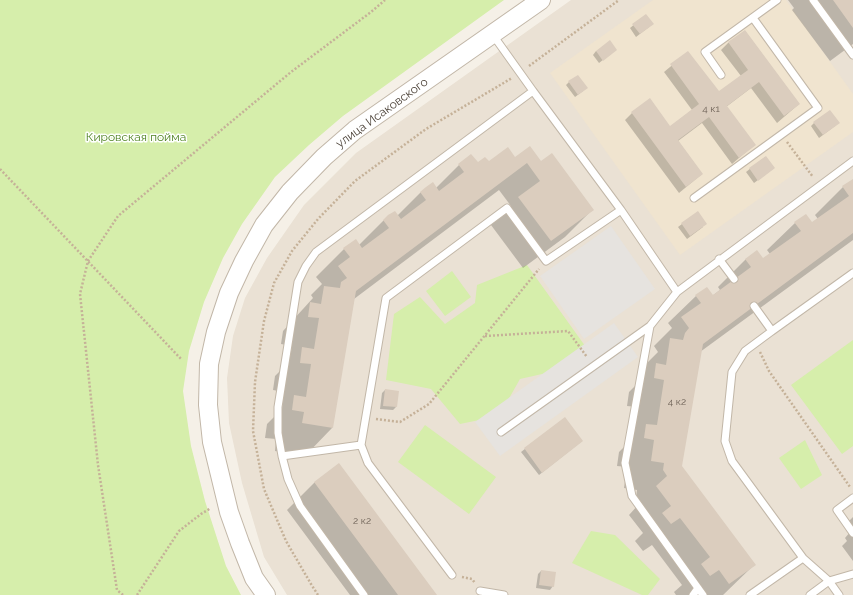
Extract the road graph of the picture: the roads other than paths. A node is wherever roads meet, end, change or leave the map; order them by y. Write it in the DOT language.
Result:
graph roads {
  1 [pos="541,0"];
  2 [pos="777,0"];
  3 [pos="813,0"];
  4 [pos="753,18"];
  5 [pos="493,35"];
  6 [pos="853,53"];
  7 [pos="721,75"];
  8 [pos="533,91"];
  9 [pos="853,160"];
  10 [pos="694,198"];
  11 [pos="621,210"];
  12 [pos="719,259"];
  13 [pos="853,273"];
  14 [pos="734,279"];
  15 [pos="677,292"];
  16 [pos="754,306"];
  17 [pos="650,326"];
  18 [pos="772,331"];
  19 [pos="501,432"];
  20 [pos="361,445"];
  21 [pos="282,456"];
  22 [pos="853,498"];
  23 [pos="853,533"];
  24 [pos="803,558"];
  25 [pos="853,574"];
  26 [pos="452,575"];
  27 [pos="829,581"];
  28 [pos="698,588"];
  29 [pos="480,591"];
  30 [pos="266,595"];
  31 [pos="364,595"];
  32 [pos="504,595"];
  33 [pos="693,595"];
  34 [pos="703,595"];
  35 [pos="750,595"];
  36 [pos="810,595"];
  37 [pos="839,595"];
  1 -- 5 [label="street, улица Исаковского"];
  2 -- 4 [label="lane"];
  3 -- 6 [label="lane"];
  4 -- 7 [label="lane"];
  4 -- 10 [label="lane"];
  5 -- 8 [label="lane"];
  5 -- 30 [label="street, улица Исаковского"];
  8 -- 11 [label="lane"];
  8 -- 21 [label="lane"];
  9 -- 12 [label="lane"];
  11 -- 15 [label="lane"];
  11 -- 20 [label="lane"];
  12 -- 14 [label="lane"];
  12 -- 15 [label="lane"];
  13 -- 18 [label="lane"];
  15 -- 17 [label="lane"];
  16 -- 18 [label="lane"];
  17 -- 19 [label="lane"];
  17 -- 28 [label="lane"];
  18 -- 24 [label="lane"];
  20 -- 21 [label="lane"];
  20 -- 26 [label="lane"];
  21 -- 31 [label="lane"];
  22 -- 23 [label="lane"];
  24 -- 27 [label="lane"];
  24 -- 35 [label="lane"];
  25 -- 27 [label="lane"];
  27 -- 36 [label="lane"];
  27 -- 37 [label="lane"];
  28 -- 33 [label="lane"];
  28 -- 34 [label="lane"];
  29 -- 32 [label="lane"];
}
